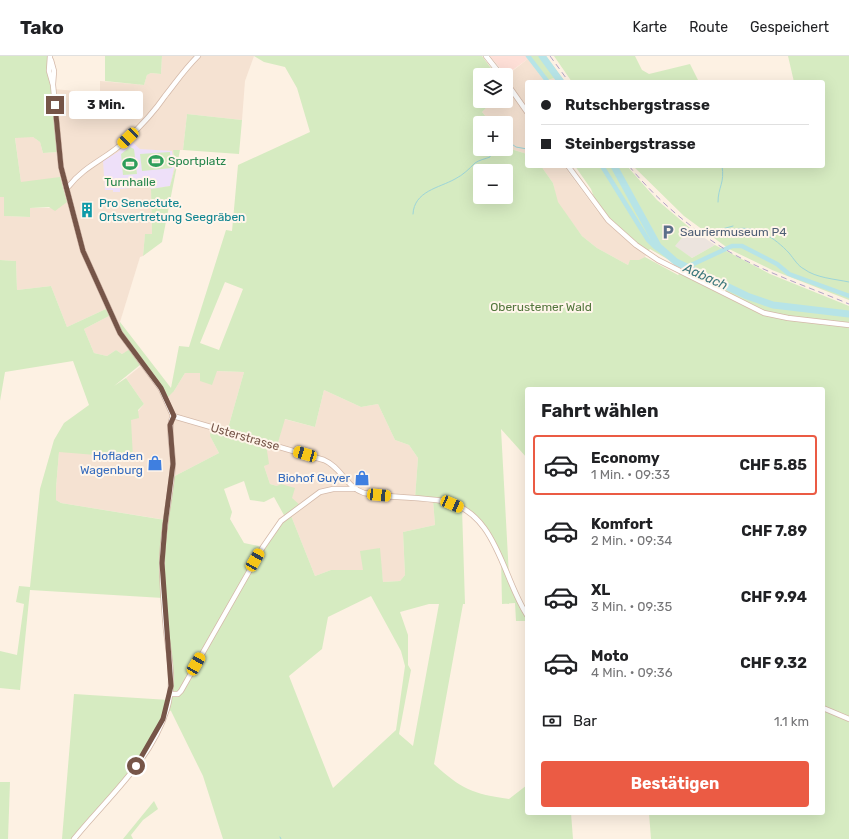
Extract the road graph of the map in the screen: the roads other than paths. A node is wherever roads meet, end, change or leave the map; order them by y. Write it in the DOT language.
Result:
graph roads {
  1 [pos="198,56"];
  2 [pos="486,56"];
  3 [pos="50,58"];
  4 [pos="495,68"];
  5 [pos="513,92"];
  6 [pos="525,109"];
  7 [pos="569,168"];
  8 [pos="66,187"];
  9 [pos="849,325"];
  10 [pos="174,416"];
  11 [pos="354,488"];
  12 [pos="525,611"];
  13 [pos="170,694"];
  14 [pos="825,709"];
  15 [pos="849,719"];
  16 [pos="74,839"];
  1 -- 8 [label="street"];
  2 -- 4 [label="street"];
  3 -- 8 [label="street"];
  5 -- 6 [label="street"];
  7 -- 9 [label="street"];
  8 -- 10 [label="street"];
  10 -- 11 [label="street, Usterstrasse"];
  10 -- 13 [label="street"];
  11 -- 12 [label="street"];
  11 -- 13 [label="street"];
  13 -- 16 [label="street"];
  14 -- 15 [label="street"];
}
